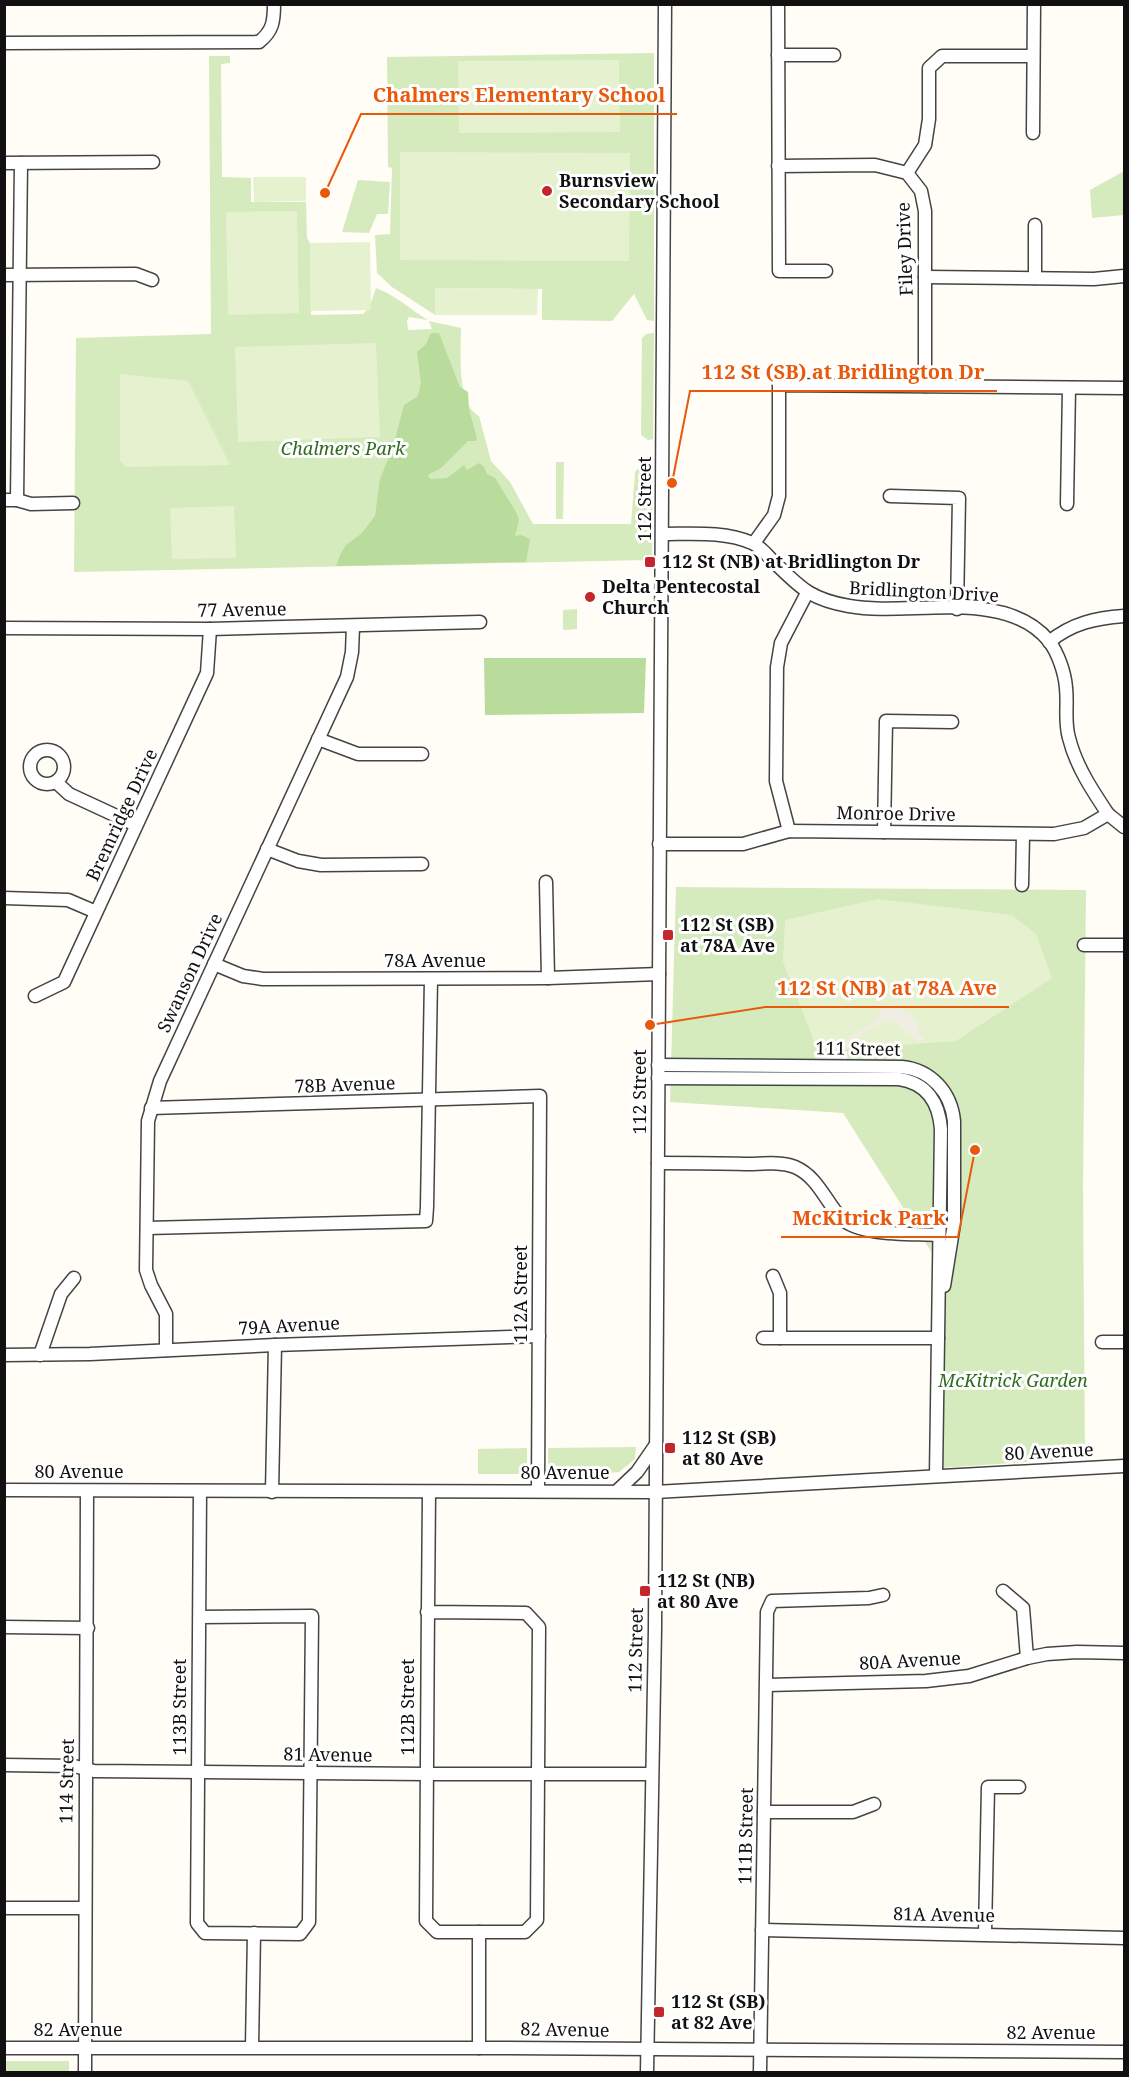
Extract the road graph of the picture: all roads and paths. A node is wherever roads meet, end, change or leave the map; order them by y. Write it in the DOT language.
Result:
graph roads {
  1 [pos="274,4"];
  2 [pos="664,4"];
  3 [pos="778,4"];
  4 [pos="1034,4"];
  5 [pos="4,43"];
  6 [pos="778,55"];
  7 [pos="834,55"];
  8 [pos="1033,56"];
  9 [pos="1033,133"];
  10 [pos="153,162"];
  11 [pos="4,163"];
  12 [pos="21,163"];
  13 [pos="778,166"];
  14 [pos="907,173"];
  15 [pos="1035,225"];
  16 [pos="826,272"];
  17 [pos="20,274"];
  18 [pos="4,275"];
  19 [pos="1125,276"];
  20 [pos="925,277"];
  21 [pos="1035,278"];
  22 [pos="152,280"];
  23 [pos="925,386"];
  24 [pos="1069,388"];
  25 [pos="1125,388"];
  26 [pos="4,390"];
  27 [pos="18,390"];
  28 [pos="890,496"];
  29 [pos="11,500"];
  30 [pos="74,503"];
  31 [pos="1067,504"];
  32 [pos="663,534"];
  33 [pos="754,543"];
  34 [pos="807,593"];
  35 [pos="957,609"];
  36 [pos="1125,616"];
  37 [pos="480,622"];
  38 [pos="353,626"];
  39 [pos="4,628"];
  40 [pos="210,629"];
  41 [pos="1049,642"];
  42 [pos="952,722"];
  43 [pos="318,739"];
  44 [pos="422,754"];
  45 [pos="56,782"];
  46 [pos="1108,814"];
  47 [pos="136,825"];
  48 [pos="1125,827"];
  49 [pos="789,831"];
  50 [pos="884,832"];
  51 [pos="1023,834"];
  52 [pos="659,844"];
  53 [pos="267,849"];
  54 [pos="422,864"];
  55 [pos="546,882"];
  56 [pos="1022,885"];
  57 [pos="4,898"];
  58 [pos="96,912"];
  59 [pos="1084,945"];
  60 [pos="1125,945"];
  61 [pos="214,964"];
  62 [pos="659,974"];
  63 [pos="548,978"];
  64 [pos="431,979"];
  65 [pos="35,996"];
  66 [pos="658,1065"];
  67 [pos="658,1078"];
  68 [pos="540,1096"];
  69 [pos="429,1101"];
  70 [pos="151,1108"];
  71 [pos="658,1163"];
  72 [pos="147,1228"];
  73 [pos="939,1235"];
  74 [pos="773,1276"];
  75 [pos="74,1278"];
  76 [pos="939,1301"];
  77 [pos="539,1336"];
  78 [pos="763,1338"];
  79 [pos="780,1338"];
  80 [pos="938,1338"];
  81 [pos="1102,1342"];
  82 [pos="1125,1342"];
  83 [pos="275,1345"];
  84 [pos="166,1350"];
  85 [pos="4,1355"];
  86 [pos="40,1355"];
  87 [pos="655,1445"];
  88 [pos="1125,1466"];
  89 [pos="936,1476"];
  90 [pos="4,1490"];
  91 [pos="87,1491"];
  92 [pos="200,1491"];
  93 [pos="538,1491"];
  94 [pos="617,1491"];
  95 [pos="272,1492"];
  96 [pos="429,1492"];
  97 [pos="655,1492"];
  98 [pos="1003,1591"];
  99 [pos="883,1595"];
  100 [pos="427,1612"];
  101 [pos="199,1617"];
  102 [pos="4,1627"];
  103 [pos="88,1628"];
  104 [pos="1125,1653"];
  105 [pos="1027,1658"];
  106 [pos="767,1685"];
  107 [pos="4,1765"];
  108 [pos="85,1769"];
  109 [pos="198,1772"];
  110 [pos="311,1773"];
  111 [pos="539,1773"];
  112 [pos="426,1774"];
  113 [pos="651,1774"];
  114 [pos="1019,1787"];
  115 [pos="874,1804"];
  116 [pos="764,1812"];
  117 [pos="4,1908"];
  118 [pos="85,1908"];
  119 [pos="762,1930"];
  120 [pos="479,1932"];
  121 [pos="254,1933"];
  122 [pos="985,1933"];
  123 [pos="1125,1938"];
  124 [pos="252,2047"];
  125 [pos="4,2048"];
  126 [pos="85,2048"];
  127 [pos="479,2048"];
  128 [pos="647,2049"];
  129 [pos="761,2050"];
  130 [pos="1125,2052"];
  131 [pos="85,2073"];
  132 [pos="646,2073"];
  133 [pos="760,2073"];
  1 -- 5 [label="street"];
  2 -- 32 [label="street, 112 Street"];
  3 -- 6 [label="street"];
  4 -- 8 [label="street"];
  6 -- 7 [label="street"];
  6 -- 13 [label="street"];
  8 -- 9 [label="street"];
  8 -- 14 [label="street"];
  10 -- 12 [label="street"];
  11 -- 12 [label="street"];
  12 -- 17 [label="street"];
  13 -- 14 [label="street"];
  13 -- 16 [label="street"];
  14 -- 20 [label="street, Filey Drive"];
  15 -- 21 [label="street"];
  17 -- 18 [label="street"];
  17 -- 22 [label="street"];
  17 -- 27 [label="street"];
  19 -- 21 [label="street"];
  20 -- 21 [label="street"];
  20 -- 23 [label="street, Filey Drive"];
  23 -- 24 [label="street"];
  23 -- 33 [label="street"];
  24 -- 25 [label="street"];
  24 -- 31 [label="street"];
  26 -- 27 [label="street"];
  27 -- 29 [label="street"];
  28 -- 35 [label="street"];
  29 -- 30 [label="street"];
  32 -- 33 [label="street, Bridlington Drive"];
  32 -- 52 [label="street, 112 Street"];
  33 -- 34 [label="street, Bridlington Drive"];
  34 -- 35 [label="street, Bridlington Drive"];
  34 -- 49 [label="street"];
  35 -- 41 [label="street, Bridlington Drive"];
  36 -- 41 [label="street"];
  37 -- 38 [label="street, 77 Avenue"];
  38 -- 40 [label="street, 77 Avenue"];
  38 -- 43 [label="street, Swanson Drive"];
  39 -- 40 [label="street, 77 Avenue"];
  40 -- 47 [label="street, Bremridge Drive"];
  41 -- 46 [label="street, Bridlington Drive"];
  42 -- 50 [label="street"];
  43 -- 44 [label="street"];
  43 -- 53 [label="street, Swanson Drive"];
  45 -- 47 [label="street"];
  46 -- 48 [label="street"];
  46 -- 51 [label="street, Monroe Drive"];
  47 -- 58 [label="street, Bremridge Drive"];
  49 -- 50 [label="street, Monroe Drive"];
  49 -- 52 [label="street, Monroe Drive"];
  50 -- 51 [label="street, Monroe Drive"];
  51 -- 56 [label="street"];
  52 -- 62 [label="street, 112 Street"];
  53 -- 54 [label="street"];
  53 -- 61 [label="street, Swanson Drive"];
  55 -- 63 [label="street"];
  57 -- 58 [label="street"];
  58 -- 65 [label="street, Bremridge Drive"];
  59 -- 60 [label="street"];
  61 -- 64 [label="street, 78A Avenue"];
  61 -- 70 [label="street, Swanson Drive"];
  62 -- 63 [label="street, 78A Avenue"];
  62 -- 66 [label="street, 112 Street"];
  63 -- 64 [label="street, 78A Avenue"];
  64 -- 69 [label="street"];
  66 -- 67 [label="street, 112 Street"];
  66 -- 76 [label="street, 111 Street"];
  67 -- 71 [label="street, 112 Street"];
  67 -- 73 [label="street, 111 Street"];
  68 -- 69 [label="street, 78B Avenue"];
  68 -- 77 [label="street, 112A Street"];
  69 -- 70 [label="street, 78B Avenue"];
  69 -- 72 [label="street"];
  70 -- 72 [label="street, Swanson Drive"];
  71 -- 73 [label="street"];
  71 -- 87 [label="street, 112 Street"];
  72 -- 84 [label="street, Swanson Drive"];
  73 -- 76 [label="street, 111 Street"];
  74 -- 79 [label="street"];
  75 -- 86 [label="street"];
  76 -- 80 [label="street, 111 Street"];
  77 -- 83 [label="street, 79A Avenue"];
  77 -- 93 [label="street, 112A Street"];
  78 -- 79 [label="street"];
  79 -- 80 [label="street"];
  80 -- 89 [label="street, 111 Street"];
  81 -- 82 [label="street"];
  83 -- 84 [label="street, 79A Avenue"];
  83 -- 95 [label="street"];
  84 -- 86 [label="street, 79A Avenue"];
  85 -- 86 [label="street, 79A Avenue"];
  87 -- 94 [label="street"];
  87 -- 97 [label="street, 112 Street"];
  88 -- 89 [label="street, 80 Avenue"];
  89 -- 97 [label="street, 80 Avenue"];
  90 -- 91 [label="street, 80 Avenue"];
  91 -- 92 [label="street, 80 Avenue"];
  91 -- 103 [label="street, 114 Street"];
  92 -- 95 [label="street, 80 Avenue"];
  92 -- 101 [label="street, 113B Street"];
  93 -- 94 [label="street, 80 Avenue"];
  93 -- 96 [label="street, 80 Avenue"];
  94 -- 97 [label="street, 80 Avenue"];
  95 -- 96 [label="street, 80 Avenue"];
  96 -- 100 [label="street, 112B Street"];
  97 -- 113 [label="street, 112 Street"];
  98 -- 105 [label="street"];
  99 -- 106 [label="street, 111B Street"];
  100 -- 111 [label="street"];
  100 -- 112 [label="street, 112B Street"];
  101 -- 109 [label="street, 113B Street"];
  101 -- 110 [label="street"];
  102 -- 103 [label="street"];
  103 -- 108 [label="street, 114 Street"];
  104 -- 105 [label="street, 80A Avenue"];
  105 -- 106 [label="street, 80A Avenue"];
  106 -- 116 [label="street, 111B Street"];
  107 -- 108 [label="street, 81 Avenue"];
  108 -- 109 [label="street, 81 Avenue"];
  108 -- 118 [label="street, 114 Street"];
  109 -- 110 [label="street, 81 Avenue"];
  109 -- 121 [label="street, 113B Street"];
  110 -- 112 [label="street, 81 Avenue"];
  110 -- 121 [label="street"];
  111 -- 112 [label="street, 81 Avenue"];
  111 -- 113 [label="street, 81 Avenue"];
  111 -- 120 [label="street"];
  112 -- 120 [label="street, 112B Street"];
  113 -- 128 [label="street, 112 Street"];
  114 -- 122 [label="street"];
  115 -- 116 [label="street"];
  116 -- 119 [label="street, 111B Street"];
  117 -- 118 [label="street"];
  118 -- 126 [label="street, 114 Street"];
  119 -- 122 [label="street, 81A Avenue"];
  119 -- 129 [label="street, 111B Street"];
  120 -- 127 [label="street"];
  121 -- 124 [label="street"];
  122 -- 123 [label="street, 81A Avenue"];
  124 -- 126 [label="street, 82 Avenue"];
  124 -- 127 [label="street, 82 Avenue"];
  125 -- 126 [label="street, 82 Avenue"];
  126 -- 131 [label="street, 114 Street"];
  127 -- 128 [label="street, 82 Avenue"];
  128 -- 129 [label="street, 82 Avenue"];
  128 -- 132 [label="street, 112 Street"];
  129 -- 130 [label="street, 82 Avenue"];
  129 -- 133 [label="street, 111B Street"];
}
